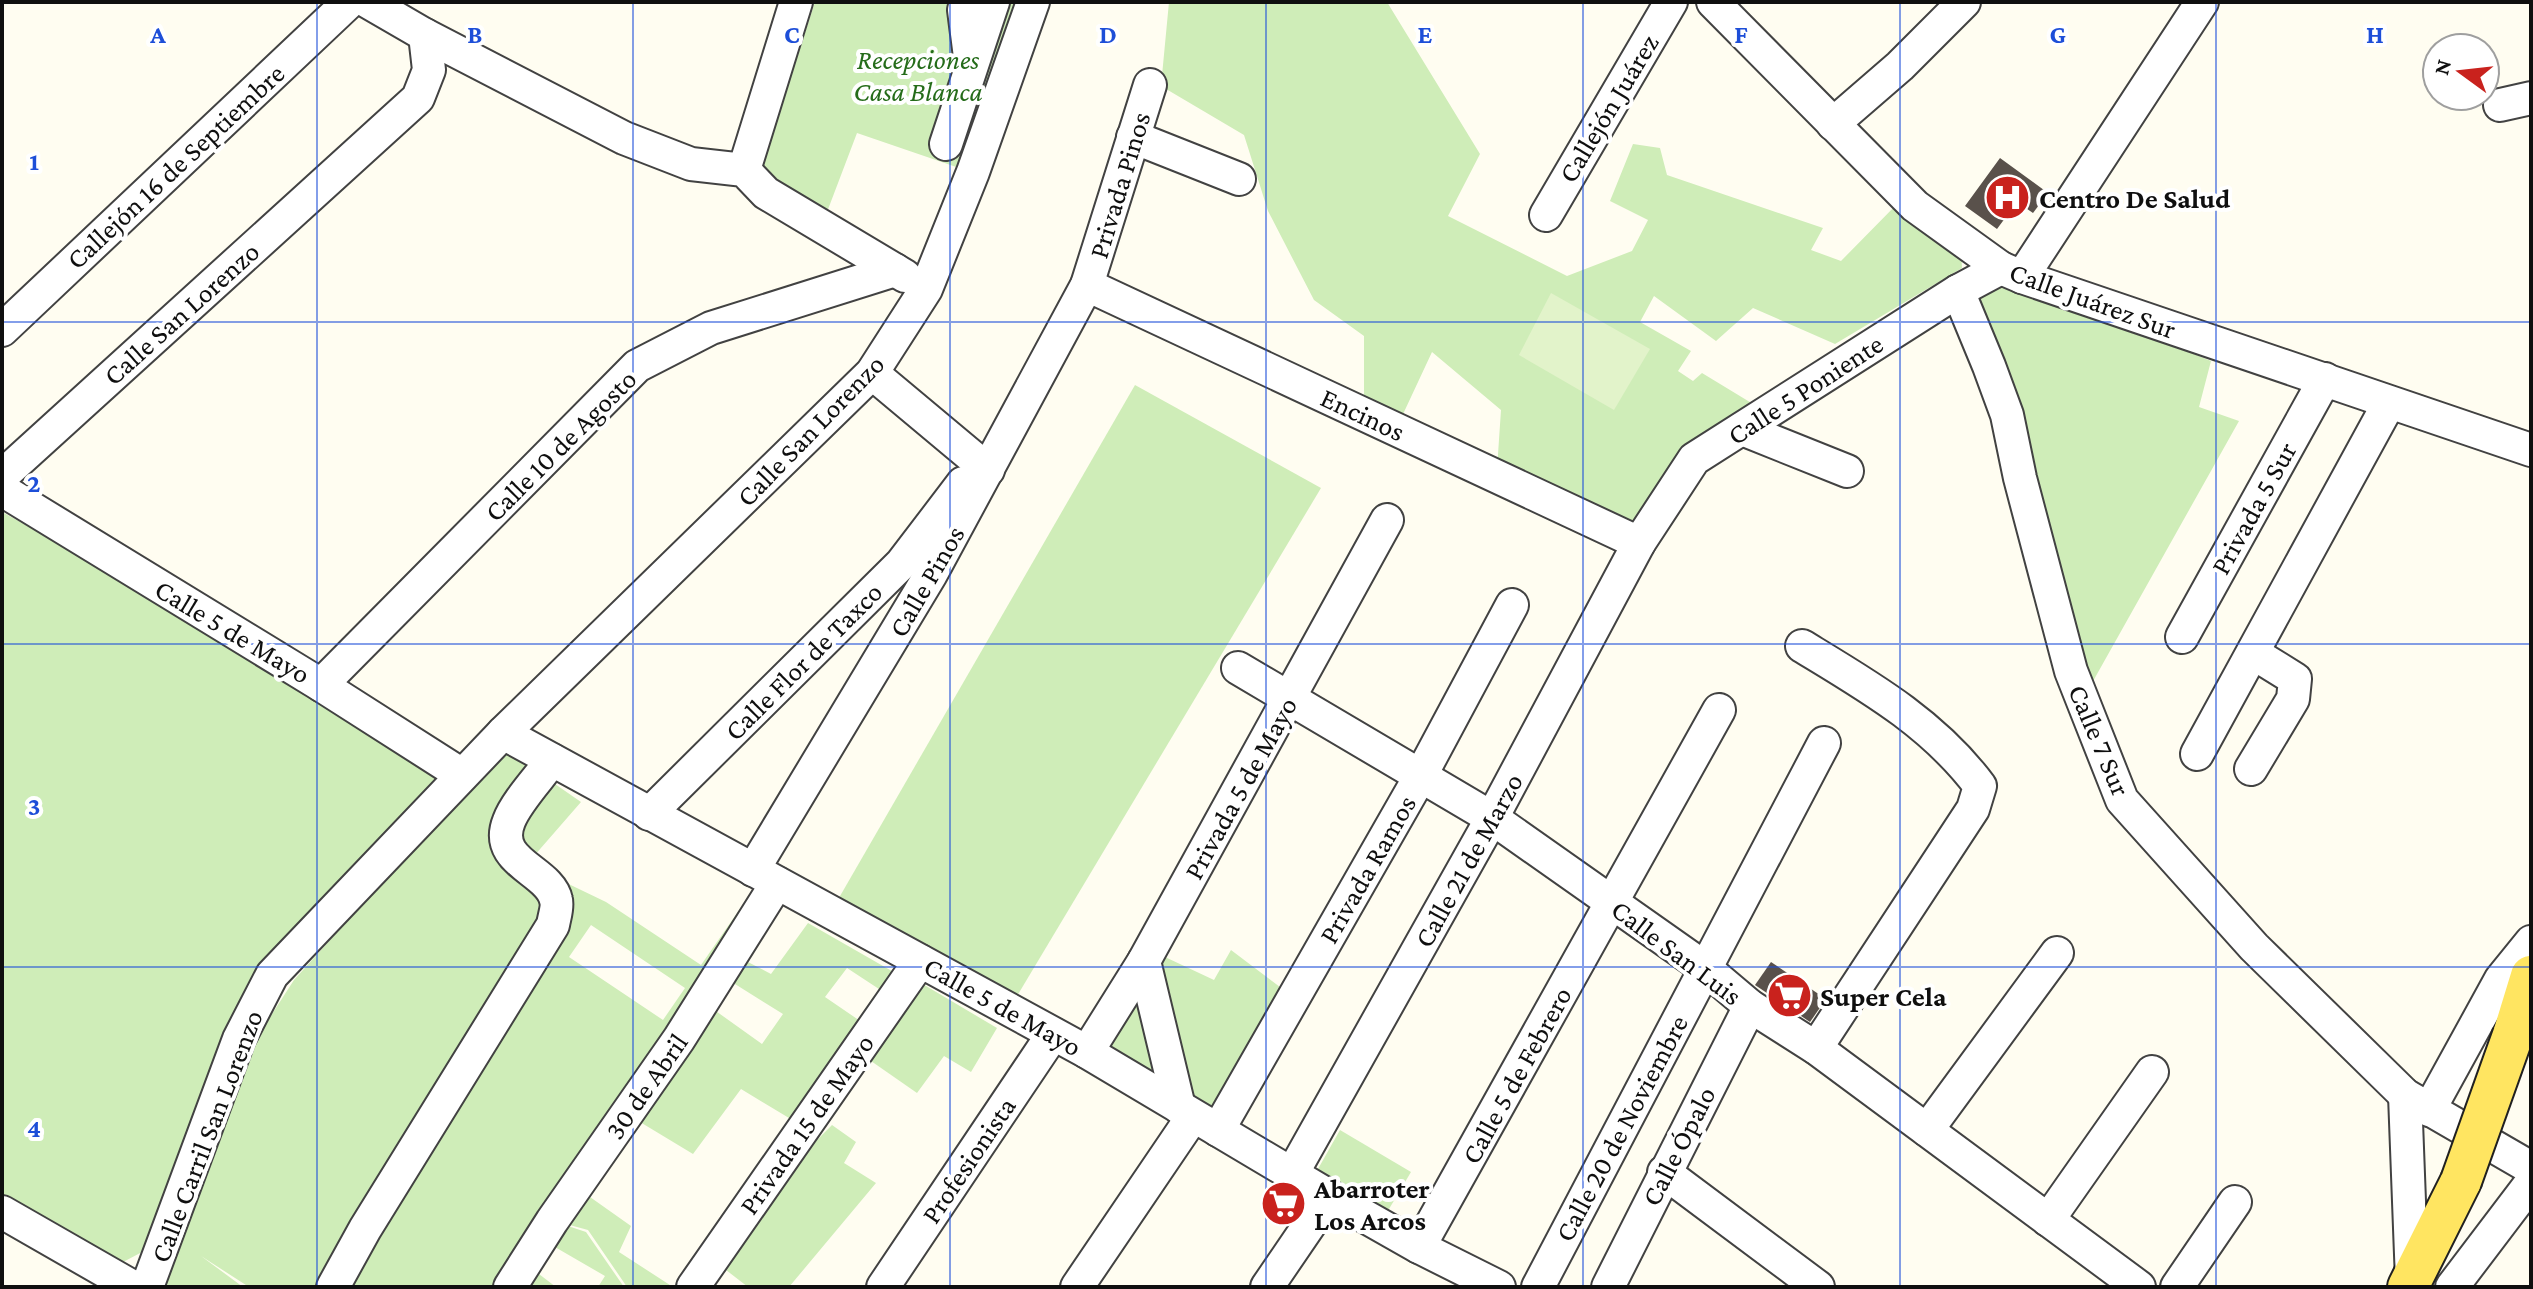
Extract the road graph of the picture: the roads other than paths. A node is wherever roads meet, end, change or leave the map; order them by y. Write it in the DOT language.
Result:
graph roads {
  1 [pos="349,2"];
  2 [pos="368,2"];
  3 [pos="796,2"];
  4 [pos="966,2"];
  5 [pos="993,2"];
  6 [pos="1033,2"];
  7 [pos="1671,2"];
  8 [pos="1964,2"];
  9 [pos="2202,2"];
  10 [pos="1728,9"];
  11 [pos="425,35"];
  12 [pos="966,79"];
  13 [pos="1150,85"];
  14 [pos="998,103"];
  15 [pos="1833,124"];
  16 [pos="1133,137"];
  17 [pos="946,144"];
  18 [pos="744,170"];
  19 [pos="1239,179"];
  20 [pos="1546,215"];
  21 [pos="895,270"];
  22 [pos="2011,272"];
  23 [pos="1087,285"];
  24 [pos="926,289"];
  25 [pos="1958,291"];
  26 [pos="2,330"];
  27 [pos="872,373"];
  28 [pos="2325,379"];
  29 [pos="2389,403"];
  30 [pos="1742,429"];
  31 [pos="2531,450"];
  32 [pos="983,467"];
  33 [pos="1847,471"];
  34 [pos="2,476"];
  35 [pos="2,490"];
  36 [pos="1387,520"];
  37 [pos="1639,543"];
  38 [pos="1512,605"];
  39 [pos="2182,637"];
  40 [pos="1802,646"];
  41 [pos="2253,653"];
  42 [pos="1238,668"];
  43 [pos="321,685"];
  44 [pos="1290,701"];
  45 [pos="1719,710"];
  46 [pos="503,733"];
  47 [pos="1824,743"];
  48 [pos="2197,754"];
  49 [pos="552,760"];
  50 [pos="2251,769"];
  51 [pos="462,775"];
  52 [pos="1421,775"];
  53 [pos="649,814"];
  54 [pos="1492,818"];
  55 [pos="765,877"];
  56 [pos="1612,903"];
  57 [pos="2531,942"];
  58 [pos="2057,953"];
  59 [pos="920,961"];
  60 [pos="1144,961"];
  61 [pos="1705,968"];
  62 [pos="2531,976"];
  63 [pos="1750,1006"];
  64 [pos="1053,1034"];
  65 [pos="1816,1048"];
  66 [pos="1087,1052"];
  67 [pos="2152,1072"];
  68 [pos="2417,1102"];
  69 [pos="1197,1118"];
  70 [pos="1927,1130"];
  71 [pos="2531,1168"];
  72 [pos="1664,1172"];
  73 [pos="1292,1174"];
  74 [pos="2531,1183"];
  75 [pos="1329,1196"];
  76 [pos="2235,1202"];
  77 [pos="2,1212"];
  78 [pos="2048,1220"];
  79 [pos="1419,1247"];
  80 [pos="2410,1284"];
  81 [pos="133,1287"];
  82 [pos="147,1287"];
  83 [pos="333,1287"];
  84 [pos="510,1287"];
  85 [pos="693,1287"];
  86 [pos="883,1287"];
  87 [pos="1077,1287"];
  88 [pos="1267,1287"];
  89 [pos="1499,1287"];
  90 [pos="1538,1287"];
  91 [pos="1608,1287"];
  92 [pos="1818,1287"];
  93 [pos="2139,1287"];
  94 [pos="2177,1287"];
  95 [pos="2452,1287"];
  1 -- 26 [label="street, Callejón 16 de Septiembre"];
  2 -- 11 [label="street"];
  3 -- 18 [label="street"];
  4 -- 12 [label="street"];
  5 -- 12 [label="street"];
  6 -- 14 [label="street, Calle San Lorenzo"];
  7 -- 20 [label="street, Callejón Juárez"];
  8 -- 15 [label="street"];
  9 -- 22 [label="street, Calle 5 Poniente"];
  10 -- 15 [label="street, Calle Juárez Sur"];
  11 -- 18 [label="street"];
  11 -- 34 [label="street, Calle San Lorenzo"];
  12 -- 14 [label="street"];
  12 -- 17 [label="street"];
  13 -- 16 [label="street, Privada Pinos"];
  14 -- 24 [label="street, Calle San Lorenzo"];
  15 -- 22 [label="street, Calle Juárez Sur"];
  16 -- 19 [label="street"];
  16 -- 23 [label="street, Privada Pinos"];
  18 -- 21 [label="street"];
  21 -- 24 [label="street"];
  21 -- 43 [label="street, Calle 10 de Agosto"];
  22 -- 25 [label="street, Calle 5 Poniente"];
  22 -- 28 [label="street, Calle Juárez Sur"];
  23 -- 32 [label="street, Calle Pinos"];
  23 -- 37 [label="street, Encinos"];
  24 -- 27 [label="street, Calle San Lorenzo"];
  25 -- 30 [label="street, Calle 5 Poniente"];
  25 -- 68 [label="street, Calle 7 Sur"];
  27 -- 32 [label="street"];
  27 -- 46 [label="street, Calle San Lorenzo"];
  28 -- 29 [label="street, Calle Juárez Sur"];
  28 -- 39 [label="street, Privada 5 Sur"];
  29 -- 31 [label="street, Calle Juárez Sur"];
  29 -- 41 [label="street"];
  30 -- 33 [label="street"];
  30 -- 37 [label="street, Calle 5 Poniente"];
  32 -- 53 [label="street, Calle Flor de Taxco"];
  32 -- 55 [label="street, Calle Pinos"];
  35 -- 43 [label="street, Calle 5 de Mayo"];
  36 -- 44 [label="street, Privada 5 de Mayo"];
  37 -- 54 [label="street, Calle 21 de Marzo"];
  38 -- 52 [label="street, Privada Ramos"];
  40 -- 65 [label="street"];
  41 -- 48 [label="street"];
  41 -- 50 [label="street"];
  42 -- 44 [label="street, Calle San Luis"];
  43 -- 51 [label="street, Calle 5 de Mayo"];
  44 -- 52 [label="street, Calle San Luis"];
  44 -- 60 [label="street, Privada 5 de Mayo"];
  45 -- 56 [label="street, Calle 5 de Febrero"];
  46 -- 49 [label="street, Calle 5 de Mayo"];
  46 -- 51 [label="street, Calle San Lorenzo"];
  47 -- 61 [label="street, Calle 20 de Noviembre"];
  49 -- 53 [label="street, Calle 5 de Mayo"];
  49 -- 83 [label="street"];
  51 -- 82 [label="street, Calle Carril San Lorenzo"];
  52 -- 54 [label="street, Calle San Luis"];
  52 -- 69 [label="street, Privada Ramos"];
  53 -- 55 [label="street, Calle 5 de Mayo"];
  54 -- 56 [label="street, Calle San Luis"];
  54 -- 73 [label="street, Calle 21 de Marzo"];
  55 -- 59 [label="street, Calle 5 de Mayo"];
  55 -- 84 [label="street, 30 de Abril"];
  56 -- 61 [label="street, Calle San Luis"];
  56 -- 79 [label="street, Calle 5 de Febrero"];
  57 -- 68 [label="street"];
  58 -- 70 [label="street"];
  59 -- 64 [label="street, Calle 5 de Mayo"];
  59 -- 85 [label="street, Privada 15 de Mayo"];
  60 -- 66 [label="street, Privada 5 de Mayo"];
  60 -- 69 [label="street"];
  61 -- 63 [label="street, Calle San Luis"];
  61 -- 90 [label="street, Calle 20 de Noviembre"];
  62 -- 80 [label="main road, bridge"];
  63 -- 65 [label="street, Calle San Luis"];
  63 -- 72 [label="street, Calle Ópalo"];
  64 -- 66 [label="street, Calle 5 de Mayo"];
  64 -- 86 [label="street, Profesionista"];
  65 -- 70 [label="street, Calle San Luis"];
  66 -- 69 [label="street, Calle 5 de Mayo"];
  67 -- 78 [label="street"];
  68 -- 71 [label="street, Calle 7 Sur"];
  68 -- 80 [label="street"];
  69 -- 73 [label="street, Calle 5 de Mayo"];
  69 -- 87 [label="street, Privada Ramos"];
  70 -- 78 [label="street, Calle San Luis"];
  72 -- 91 [label="street, Calle Ópalo"];
  72 -- 92 [label="street"];
  73 -- 75 [label="street, Calle 5 de Mayo"];
  74 -- 95 [label="street"];
  75 -- 79 [label="street, Calle 5 de Mayo"];
  75 -- 88 [label="street"];
  76 -- 94 [label="street"];
  77 -- 81 [label="street"];
  78 -- 93 [label="street, Calle San Luis"];
  79 -- 89 [label="street, Calle 5 de Mayo"];
}
